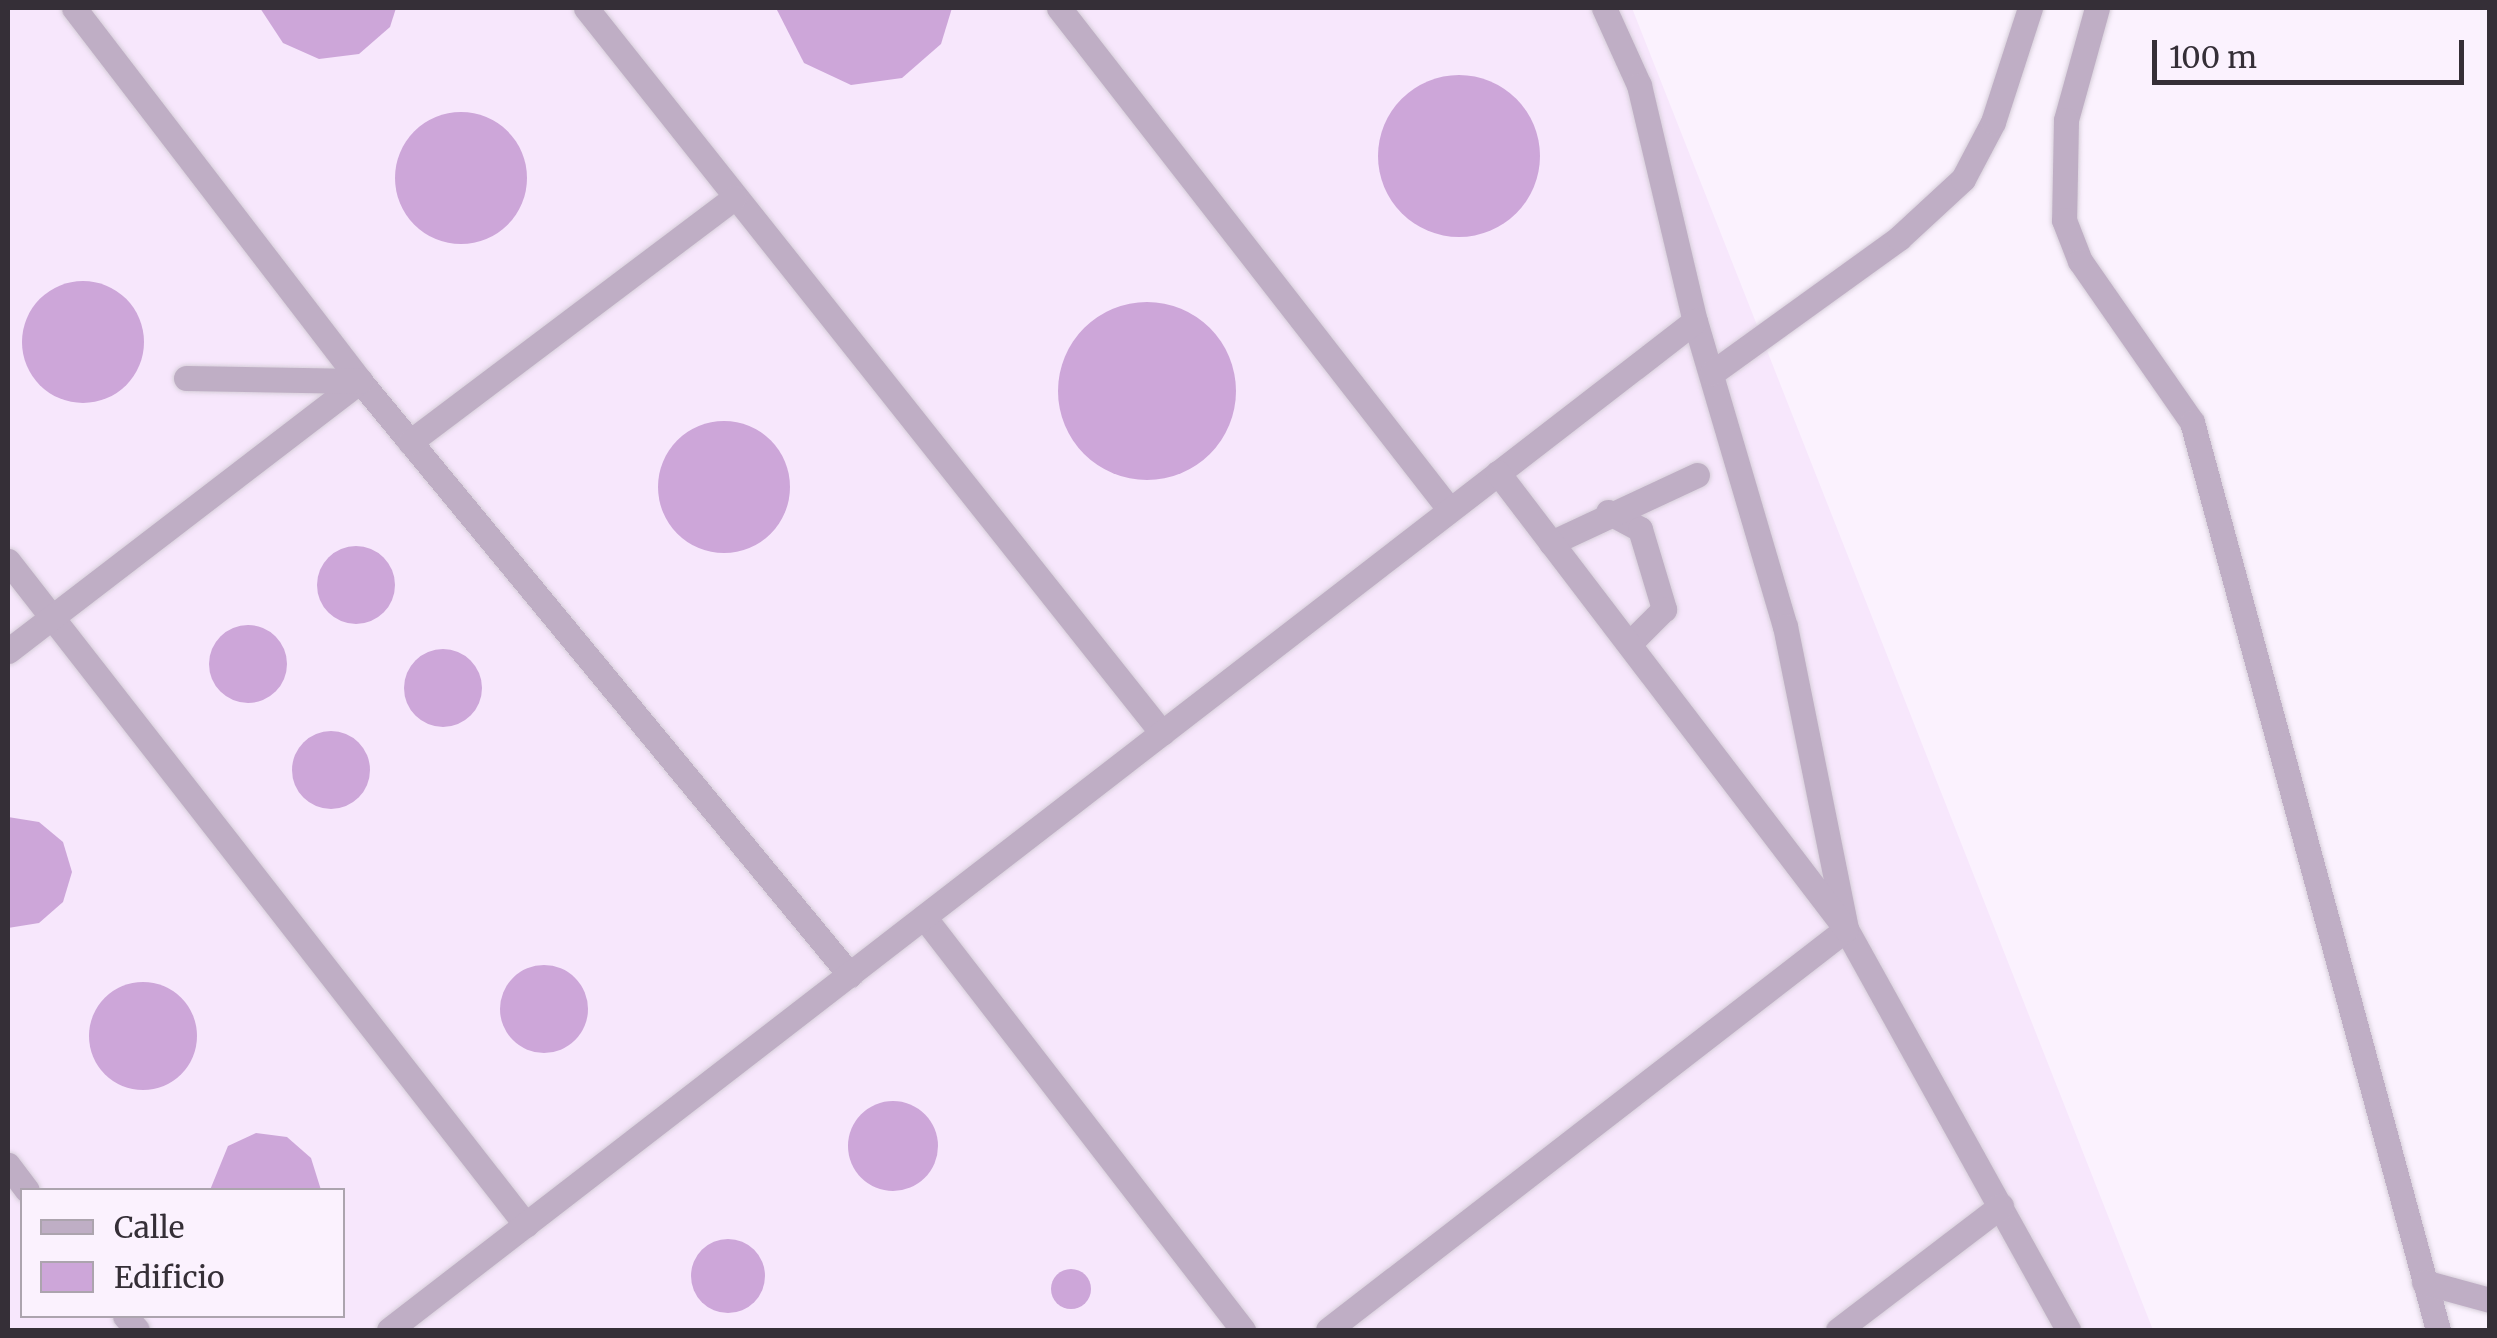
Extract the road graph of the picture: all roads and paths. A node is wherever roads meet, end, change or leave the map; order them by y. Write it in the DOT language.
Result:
graph roads {
  1 [pos="74,8"];
  2 [pos="586,8"];
  3 [pos="1059,8"];
  4 [pos="1604,8"];
  5 [pos="2030,8"];
  6 [pos="2097,8"];
  7 [pos="734,198"];
  8 [pos="1695,321"];
  9 [pos="1712,373"];
  10 [pos="186,378"];
  11 [pos="360,381"];
  12 [pos="410,442"];
  13 [pos="1498,474"];
  14 [pos="1698,475"];
  15 [pos="1450,510"];
  16 [pos="1608,512"];
  17 [pos="1551,543"];
  18 [pos="8,561"];
  19 [pos="51,617"];
  20 [pos="1628,644"];
  21 [pos="8,650"];
  22 [pos="1162,733"];
  23 [pos="924,917"];
  24 [pos="1846,929"];
  25 [pos="850,975"];
  26 [pos="8,1165"];
  27 [pos="26,1188"];
  28 [pos="2001,1206"];
  29 [pos="526,1225"];
  30 [pos="2424,1282"];
  31 [pos="2490,1300"];
  32 [pos="389,1330"];
  33 [pos="1243,1330"];
  34 [pos="1328,1330"];
  35 [pos="1838,1330"];
  36 [pos="2068,1330"];
  37 [pos="2438,1330"];
  1 -- 11 [label="street"];
  2 -- 7 [label="street"];
  3 -- 15 [label="street"];
  4 -- 8 [label="street"];
  5 -- 9 [label="street"];
  6 -- 30 [label="street"];
  7 -- 12 [label="street"];
  7 -- 22 [label="street"];
  8 -- 9 [label="street"];
  8 -- 13 [label="street"];
  9 -- 24 [label="street"];
  10 -- 11 [label="street"];
  11 -- 12 [label="street"];
  11 -- 19 [label="street"];
  12 -- 25 [label="street"];
  13 -- 15 [label="street"];
  13 -- 17 [label="street"];
  14 -- 16 [label="street"];
  15 -- 22 [label="street"];
  16 -- 17 [label="street"];
  16 -- 20 [label="street"];
  17 -- 20 [label="street"];
  18 -- 19 [label="street"];
  19 -- 21 [label="street"];
  19 -- 29 [label="street"];
  20 -- 24 [label="street"];
  22 -- 23 [label="street"];
  23 -- 25 [label="street"];
  23 -- 33 [label="street"];
  24 -- 28 [label="street"];
  24 -- 34 [label="street"];
  25 -- 29 [label="street"];
  26 -- 27 [label="street"];
  28 -- 35 [label="street"];
  28 -- 36 [label="street"];
  29 -- 32 [label="street"];
  30 -- 31 [label="street"];
  30 -- 37 [label="street"];
}
